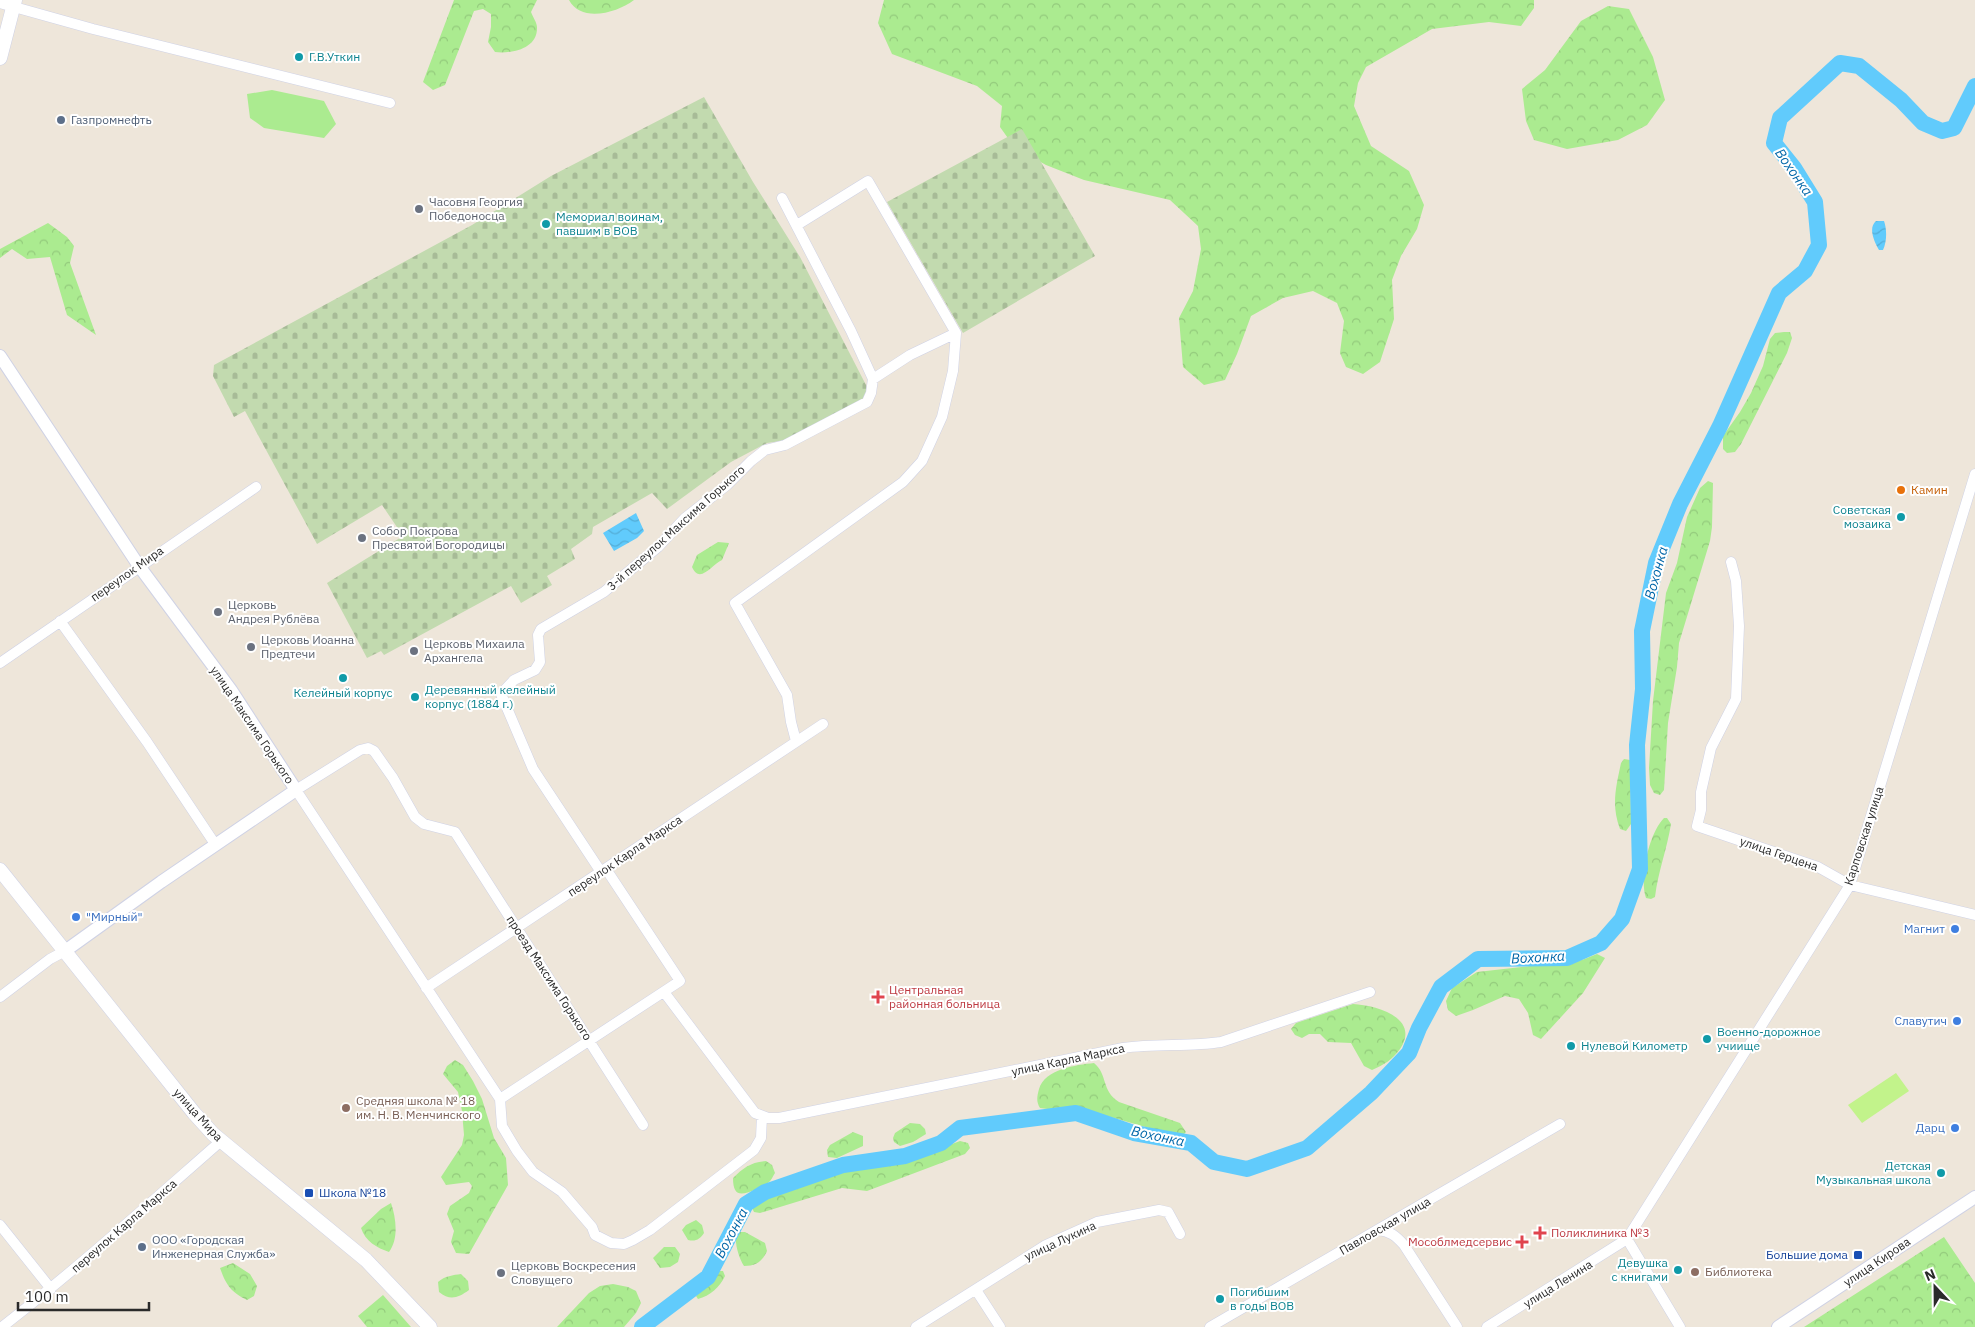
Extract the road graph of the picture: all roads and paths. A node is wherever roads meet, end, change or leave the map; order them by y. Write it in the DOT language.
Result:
graph roads {
  1 [pos="9,3"];
  2 [pos="0,58"];
  3 [pos="390,104"];
  4 [pos="782,198"];
  5 [pos="797,225"];
  6 [pos="956,333"];
  7 [pos="0,356"];
  8 [pos="872,379"];
  9 [pos="1975,474"];
  10 [pos="256,487"];
  11 [pos="1731,562"];
  12 [pos="139,566"];
  13 [pos="60,621"];
  14 [pos="0,662"];
  15 [pos="823,724"];
  16 [pos="796,741"];
  17 [pos="296,790"];
  18 [pos="216,844"];
  19 [pos="0,870"];
  20 [pos="603,870"];
  21 [pos="1850,885"];
  22 [pos="1975,915"];
  23 [pos="517,928"];
  24 [pos="65,951"];
  25 [pos="426,988"];
  26 [pos="664,992"];
  27 [pos="1370,992"];
  28 [pos="0,996"];
  29 [pos="589,1041"];
  30 [pos="500,1099"];
  31 [pos="762,1116"];
  32 [pos="643,1124"];
  33 [pos="1560,1124"];
  34 [pos="221,1141"];
  35 [pos="1975,1197"];
  36 [pos="0,1225"];
  37 [pos="1378,1230"];
  38 [pos="1180,1234"];
  39 [pos="1627,1239"];
  40 [pos="51,1289"];
  41 [pos="976,1290"];
  42 [pos="2,1327"];
  43 [pos="430,1327"];
  44 [pos="916,1327"];
  45 [pos="1000,1327"];
  46 [pos="1210,1327"];
  47 [pos="1457,1327"];
  48 [pos="1487,1327"];
  49 [pos="1680,1327"];
  50 [pos="1778,1327"];
  1 -- 2 [label="main road"];
  1 -- 3 [label="street"];
  4 -- 5 [label="street"];
  5 -- 6 [label="street"];
  5 -- 8 [label="street"];
  6 -- 8 [label="street"];
  6 -- 16 [label="street"];
  7 -- 12 [label="street, улица Максима Горького"];
  8 -- 20 [label="street, 3-й переулок Максима Горького"];
  9 -- 21 [label="street, Карповская улица"];
  10 -- 12 [label="street, переулок Мира"];
  11 -- 21 [label="street, улица Герцена"];
  12 -- 13 [label="street, переулок Мира"];
  12 -- 17 [label="street, улица Максима Горького"];
  13 -- 14 [label="street, переулок Мира"];
  13 -- 18 [label="street"];
  15 -- 16 [label="street, переулок Карла Маркса"];
  16 -- 20 [label="street, переулок Карла Маркса"];
  17 -- 18 [label="street"];
  17 -- 23 [label="street, проезд Максима Горького"];
  17 -- 25 [label="street, улица Максима Горького"];
  18 -- 24 [label="street"];
  19 -- 24 [label="main road, улица Мира"];
  20 -- 23 [label="street, переулок Карла Маркса"];
  20 -- 26 [label="street"];
  21 -- 22 [label="street, улица Герцена"];
  21 -- 39 [label="street, Карповская улица"];
  23 -- 25 [label="street, переулок Карла Маркса"];
  23 -- 29 [label="street, проезд Максима Горького"];
  24 -- 28 [label="street"];
  24 -- 34 [label="main road, улица Мира"];
  25 -- 30 [label="street, улица Максима Горького"];
  26 -- 29 [label="street"];
  26 -- 31 [label="street"];
  27 -- 31 [label="street, улица Карла Маркса"];
  29 -- 30 [label="street"];
  29 -- 32 [label="street, проезд Максима Горького"];
  30 -- 31 [label="street"];
  33 -- 37 [label="street, Павловская улица"];
  34 -- 40 [label="street, переулок Карла Маркса"];
  34 -- 43 [label="main road, улица Мира"];
  35 -- 50 [label="street, улица Кирова"];
  36 -- 40 [label="street"];
  37 -- 46 [label="street, Павловская улица"];
  37 -- 47 [label="street"];
  38 -- 41 [label="street, улица Лукина"];
  39 -- 48 [label="street, улица Ленина"];
  39 -- 49 [label="street"];
  40 -- 42 [label="street, переулок Карла Маркса"];
  41 -- 44 [label="street, улица Лукина"];
  41 -- 45 [label="street"];
}
